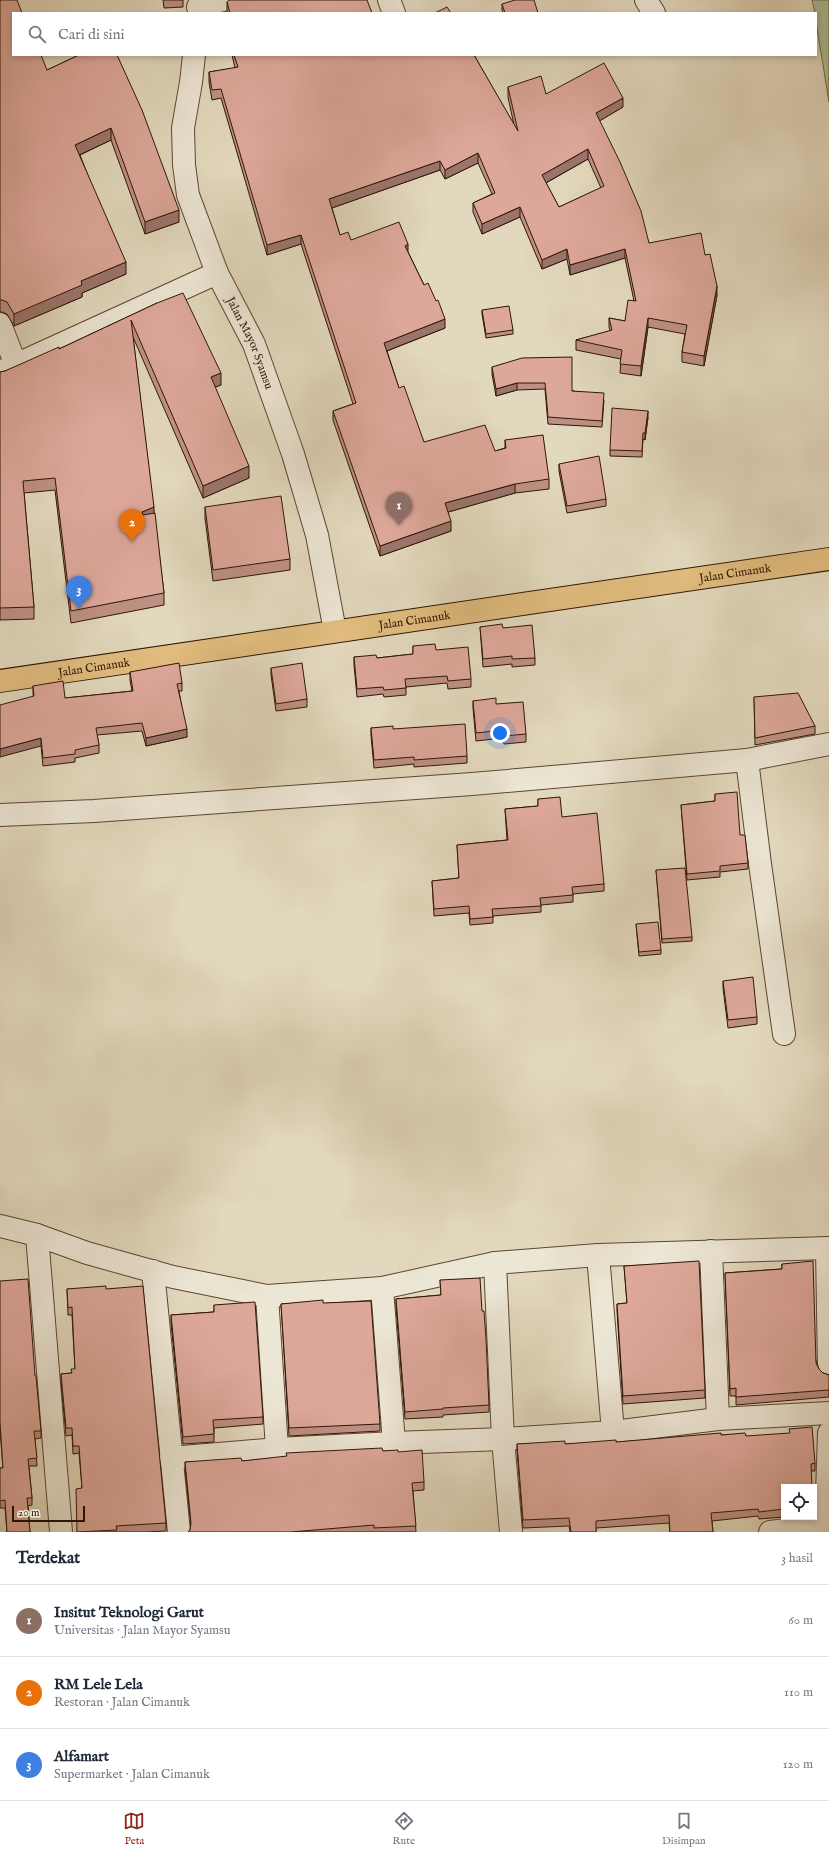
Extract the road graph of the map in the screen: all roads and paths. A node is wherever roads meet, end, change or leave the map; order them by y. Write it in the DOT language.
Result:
graph roads {
  1 [pos="223,0"];
  2 [pos="389,0"];
  3 [pos="646,0"];
  4 [pos="198,7"];
  5 [pos="394,12"];
  6 [pos="653,12"];
  7 [pos="194,56"];
  8 [pos="217,273"];
  9 [pos="0,324"];
  10 [pos="8,369"];
  11 [pos="829,559"];
  12 [pos="335,631"];
  13 [pos="0,682"];
  14 [pos="829,744"];
  15 [pos="748,760"];
  16 [pos="0,815"];
  17 [pos="784,1034"];
  18 [pos="0,1226"];
  19 [pos="37,1235"];
  20 [pos="828,1248"];
  21 [pos="711,1252"];
  22 [pos="598,1255"];
  23 [pos="495,1262"];
  24 [pos="153,1271"];
  25 [pos="382,1288"];
  26 [pos="267,1296"];
  27 [pos="829,1370"];
  28 [pos="829,1413"];
  29 [pos="718,1419"];
  30 [pos="613,1432"];
  31 [pos="829,1432"];
  32 [pos="503,1440"];
  33 [pos="394,1443"];
  34 [pos="277,1449"];
  35 [pos="171,1458"];
  36 [pos="827,1525"];
  37 [pos="61,1532"];
  38 [pos="179,1532"];
  39 [pos="511,1532"];
  40 [pos="770,1532"];
  1 -- 4 [label="street"];
  2 -- 5 [label="street"];
  3 -- 6 [label="street"];
  7 -- 8 [label="street, Jalan Mayor Syamsu"];
  8 -- 10 [label="street"];
  8 -- 12 [label="street, Jalan Mayor Syamsu"];
  9 -- 10 [label="street"];
  11 -- 12 [label="main road, Jalan Cimanuk"];
  12 -- 13 [label="main road, Jalan Cimanuk"];
  14 -- 15 [label="street"];
  15 -- 16 [label="street"];
  15 -- 17 [label="street"];
  18 -- 19 [label="street"];
  19 -- 24 [label="street"];
  19 -- 37 [label="street"];
  20 -- 21 [label="street"];
  20 -- 27 [label="street"];
  21 -- 22 [label="street"];
  21 -- 29 [label="street"];
  22 -- 23 [label="street"];
  22 -- 30 [label="street"];
  23 -- 25 [label="street"];
  23 -- 32 [label="street"];
  24 -- 26 [label="street"];
  24 -- 35 [label="street"];
  25 -- 26 [label="street"];
  25 -- 33 [label="street"];
  26 -- 34 [label="street"];
  28 -- 29 [label="street"];
  29 -- 30 [label="street"];
  30 -- 32 [label="street"];
  31 -- 36 [label="street"];
  32 -- 33 [label="street"];
  32 -- 39 [label="street"];
  33 -- 34 [label="street"];
  34 -- 35 [label="street"];
  35 -- 38 [label="street"];
  36 -- 40 [label="street"];
}
